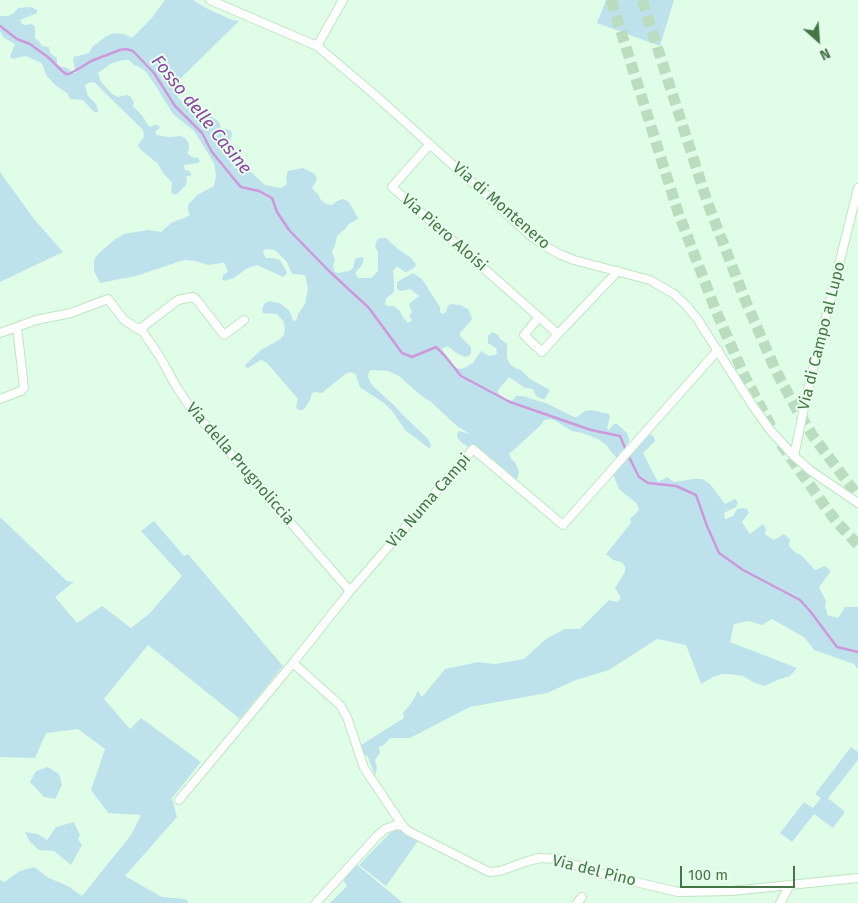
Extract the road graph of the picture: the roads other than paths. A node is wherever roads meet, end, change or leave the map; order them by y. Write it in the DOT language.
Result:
graph roads {
  1 [pos="210,0"];
  2 [pos="343,0"];
  3 [pos="317,46"];
  4 [pos="430,144"];
  5 [pos="858,188"];
  6 [pos="618,271"];
  7 [pos="540,317"];
  8 [pos="244,320"];
  9 [pos="17,327"];
  10 [pos="140,330"];
  11 [pos="0,333"];
  12 [pos="558,334"];
  13 [pos="718,350"];
  14 [pos="0,399"];
  15 [pos="794,456"];
  16 [pos="858,503"];
  17 [pos="350,592"];
  18 [pos="293,663"];
  19 [pos="179,800"];
  20 [pos="403,826"];
  21 [pos="858,878"];
  22 [pos="790,885"];
  23 [pos="316,903"];
  24 [pos="780,903"];
  1 -- 3 [label="street, Via di Montenero"];
  2 -- 3 [label="street"];
  3 -- 4 [label="street, Via di Montenero"];
  4 -- 6 [label="street, Via di Montenero"];
  4 -- 7 [label="street, Via Piero Aloisi"];
  5 -- 15 [label="street, Via di Campo al Lupo"];
  6 -- 12 [label="street"];
  6 -- 13 [label="street, Via di Montenero"];
  7 -- 12 [label="street, Via Piero Aloisi"];
  7 -- 12 [label="street"];
  8 -- 10 [label="street"];
  9 -- 10 [label="street, Via della Prugnoliccia"];
  9 -- 11 [label="street, Via della Prugnoliccia"];
  9 -- 14 [label="street"];
  10 -- 17 [label="street, Via della Prugnoliccia"];
  13 -- 15 [label="street, Via di Montenero"];
  13 -- 17 [label="street, Via Numa Campi"];
  15 -- 16 [label="street, Via di Montenero"];
  17 -- 18 [label="street, Via Numa Campi"];
  18 -- 19 [label="street, Via Numa Campi"];
  18 -- 20 [label="street"];
  20 -- 22 [label="street, Via del Pino"];
  20 -- 23 [label="street"];
  21 -- 22 [label="street, Via del Pino"];
  22 -- 24 [label="street"];
}
